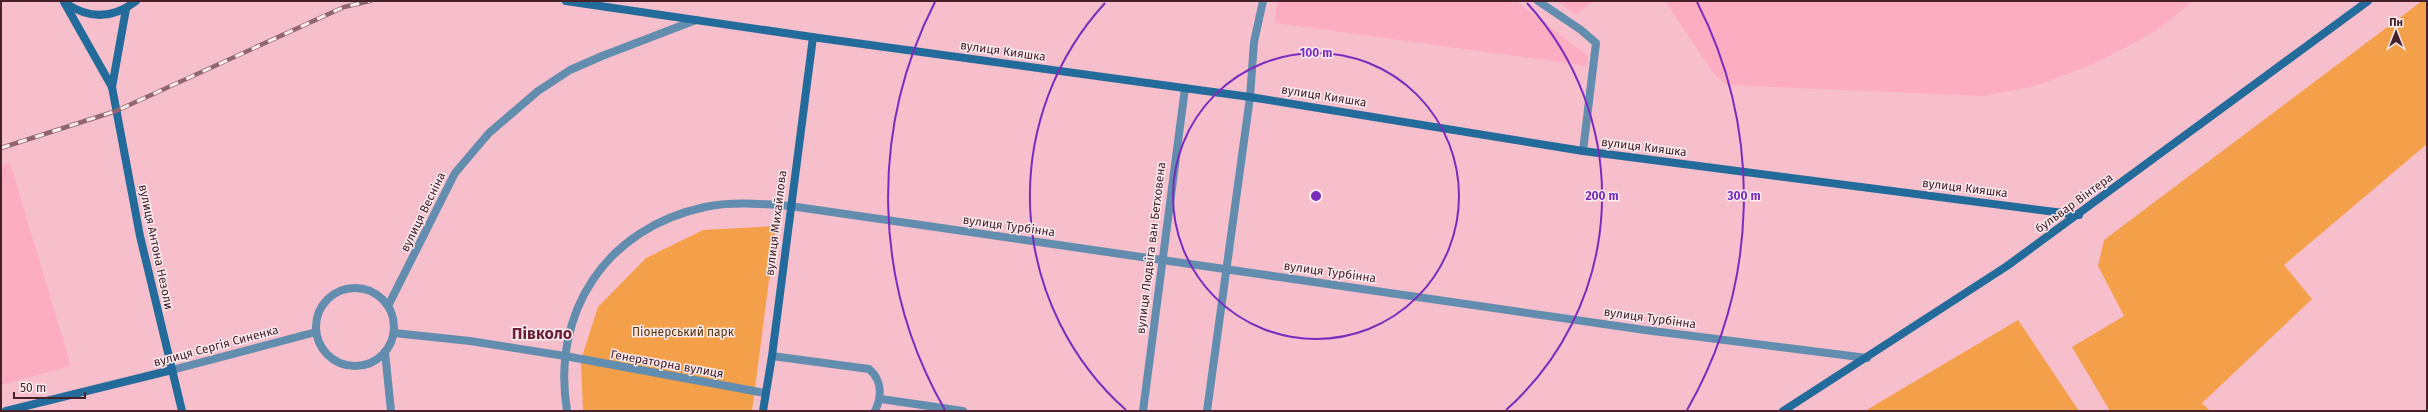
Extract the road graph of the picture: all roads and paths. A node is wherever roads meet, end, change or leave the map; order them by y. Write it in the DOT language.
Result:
graph roads {
  1 [pos="136,1"];
  2 [pos="566,1"];
  3 [pos="1263,1"];
  4 [pos="1538,1"];
  5 [pos="2368,1"];
  6 [pos="64,2"];
  7 [pos="126,9"];
  8 [pos="696,20"];
  9 [pos="813,37"];
  10 [pos="112,87"];
  11 [pos="1185,88"];
  12 [pos="1250,96"];
  13 [pos="1583,151"];
  14 [pos="790,206"];
  15 [pos="2079,215"];
  16 [pos="1161,260"];
  17 [pos="1226,269"];
  18 [pos="388,306"];
  19 [pos="316,332"];
  20 [pos="394,333"];
  21 [pos="386,352"];
  22 [pos="566,356"];
  23 [pos="772,356"];
  24 [pos="1867,358"];
  25 [pos="172,370"];
  26 [pos="765,393"];
  27 [pos="881,399"];
  28 [pos="6,411"];
  29 [pos="182,411"];
  30 [pos="391,411"];
  31 [pos="567,411"];
  32 [pos="762,411"];
  33 [pos="875,411"];
  34 [pos="963,411"];
  35 [pos="1143,411"];
  36 [pos="1207,411"];
  37 [pos="1783,411"];
  1 -- 7 [label="street"];
  2 -- 8 [label="street, вулиця Кияшка"];
  3 -- 12 [label="street"];
  4 -- 13 [label="street"];
  5 -- 15 [label="street, бульвар Вінтера"];
  6 -- 7 [label="street"];
  6 -- 10 [label="street"];
  7 -- 10 [label="street"];
  8 -- 9 [label="street, вулиця Кияшка"];
  8 -- 18 [label="street, вулиця Весніна"];
  9 -- 11 [label="street, вулиця Кияшка"];
  9 -- 14 [label="street, вулиця Михайлова"];
  10 -- 25 [label="street, вулиця Антона Незоли"];
  11 -- 12 [label="street, вулиця Кияшка"];
  11 -- 16 [label="street, вулиця Людвіга ван Бетховена"];
  12 -- 13 [label="street, вулиця Кияшка"];
  12 -- 17 [label="street"];
  13 -- 15 [label="street, вулиця Кияшка"];
  14 -- 16 [label="street, вулиця Турбінна"];
  14 -- 22 [label="street, вулиця Турбінна"];
  14 -- 23 [label="street, вулиця Михайлова"];
  15 -- 24 [label="street, бульвар Вінтера"];
  16 -- 17 [label="street, вулиця Турбінна"];
  16 -- 35 [label="street, вулиця Людвіга ван Бетховена"];
  17 -- 24 [label="street, вулиця Турбінна"];
  17 -- 36 [label="street"];
  18 -- 19 [label="street"];
  18 -- 20 [label="street"];
  19 -- 21 [label="street"];
  19 -- 25 [label="street, вулиця Сергія Синенка"];
  20 -- 21 [label="street"];
  20 -- 22 [label="street, Генераторна вулиця"];
  21 -- 30 [label="street"];
  22 -- 26 [label="street, Генераторна вулиця"];
  22 -- 31 [label="street, вулиця Турбінна"];
  23 -- 26 [label="street, вулиця Михайлова"];
  23 -- 27 [label="street"];
  24 -- 37 [label="street, бульвар Вінтера"];
  25 -- 28 [label="street, вулиця Сергія Синенка"];
  25 -- 29 [label="street, вулиця Антона Незоли"];
  26 -- 32 [label="street, вулиця Михайлова"];
  27 -- 33 [label="street"];
  27 -- 34 [label="street"];
}
